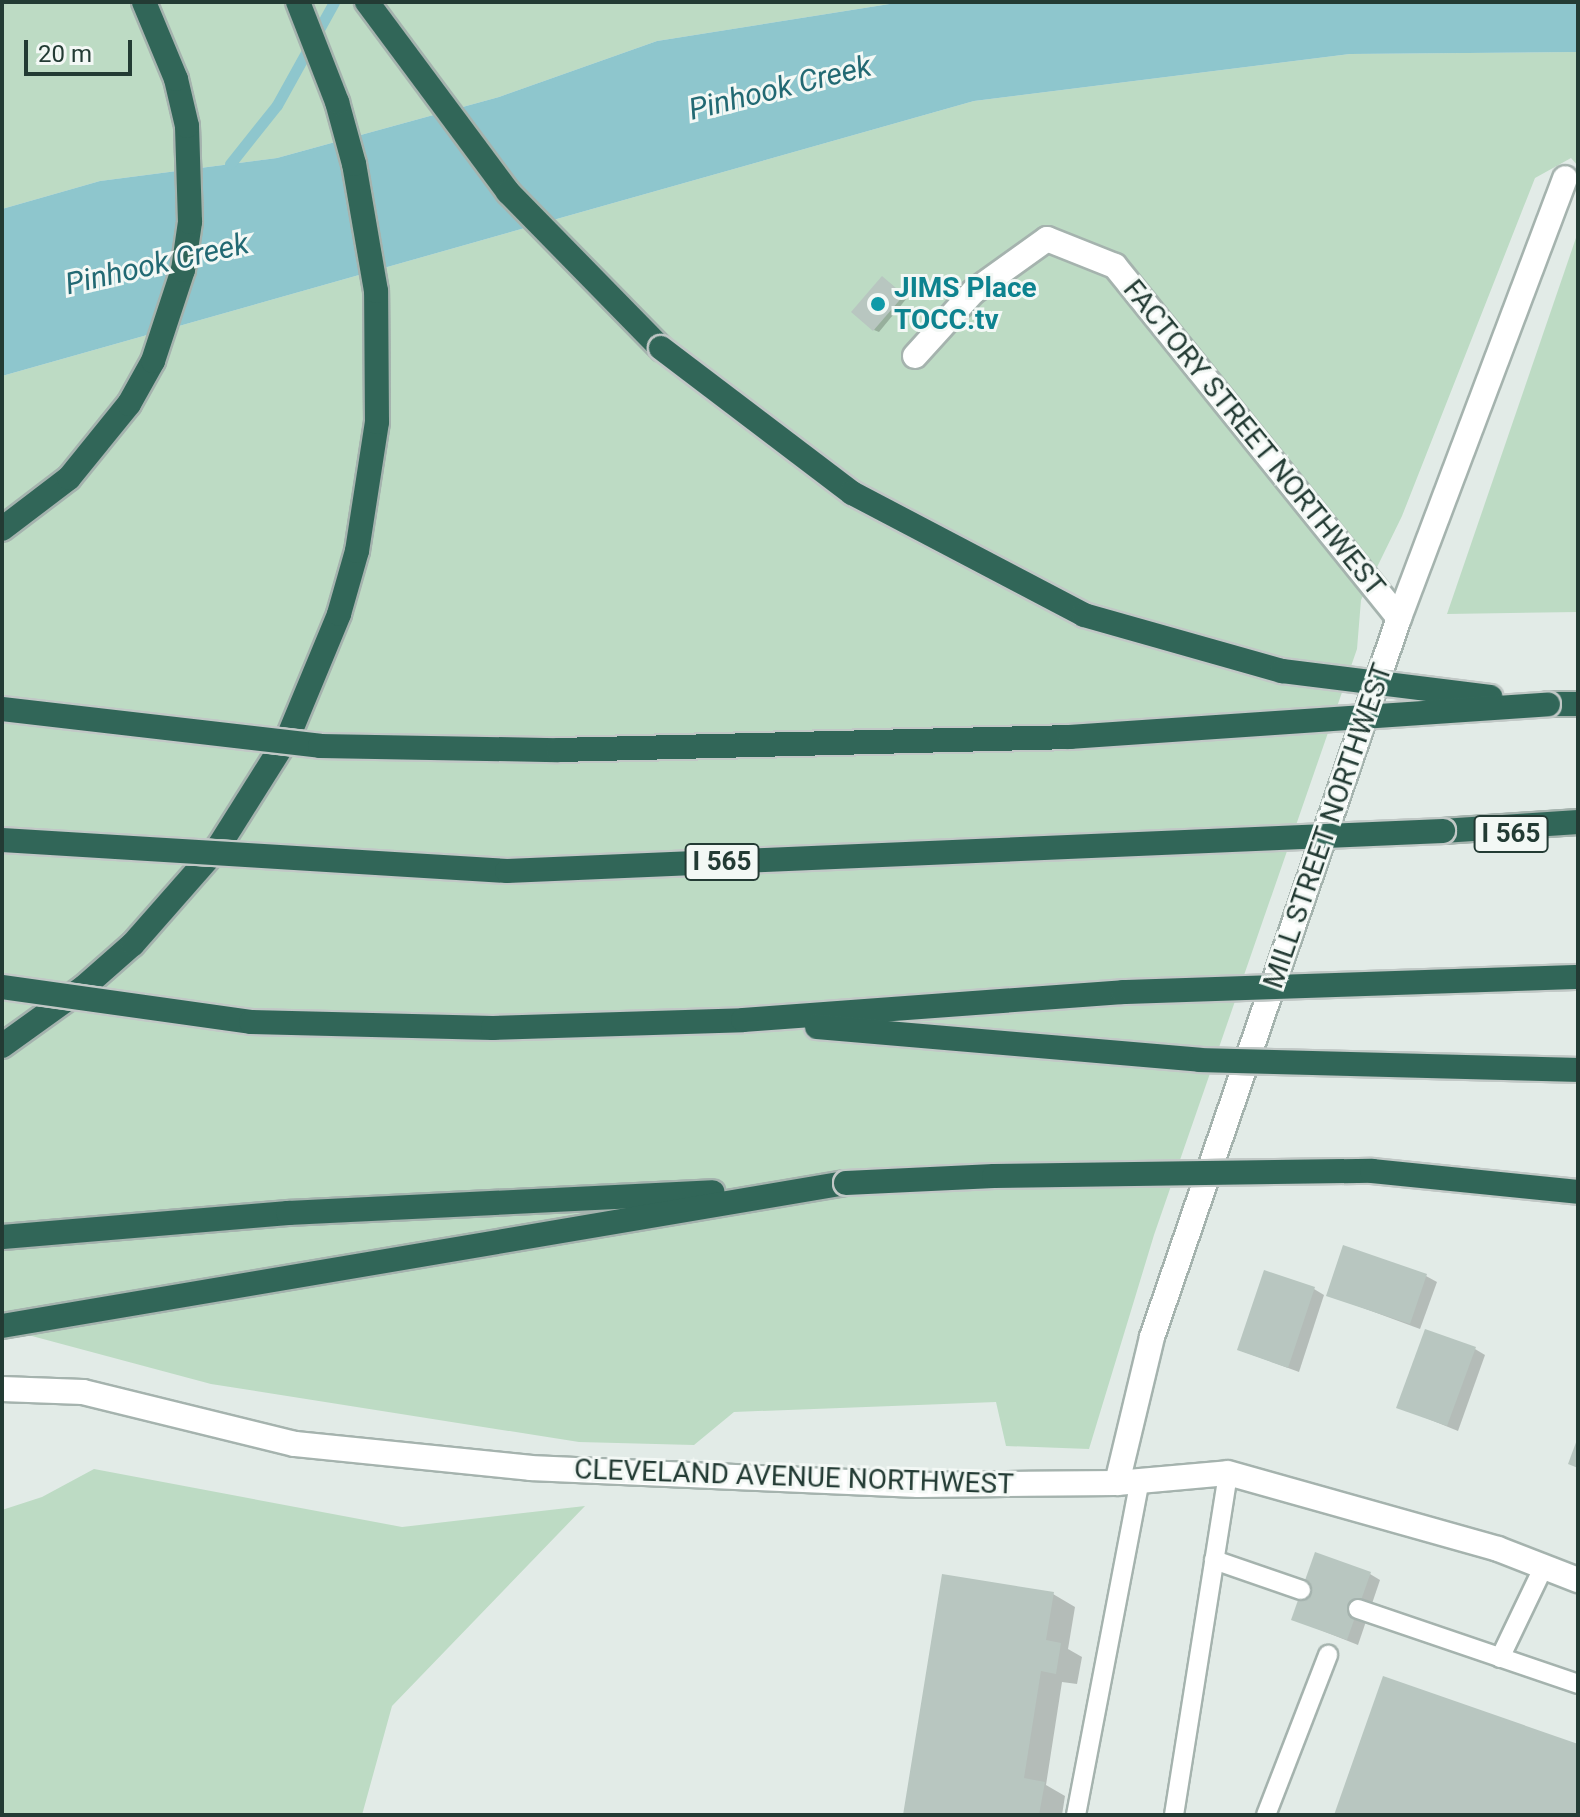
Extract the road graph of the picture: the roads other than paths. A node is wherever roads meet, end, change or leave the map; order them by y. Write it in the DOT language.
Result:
graph roads {
  1 [pos="144,2"];
  2 [pos="298,2"];
  3 [pos="367,2"];
  4 [pos="1565,178"];
  5 [pos="915,356"];
  6 [pos="2,529"];
  7 [pos="1399,618"];
  8 [pos="1548,704"];
  9 [pos="1578,704"];
  10 [pos="2,709"];
  11 [pos="1578,822"];
  12 [pos="1443,831"];
  13 [pos="1578,837"];
  14 [pos="2,840"];
  15 [pos="1578,977"];
  16 [pos="2,987"];
  17 [pos="743,1020"];
  18 [pos="2,1046"];
  19 [pos="1578,1070"];
  20 [pos="846,1183"];
  21 [pos="1578,1192"];
  22 [pos="2,1237"];
  23 [pos="2,1326"];
  24 [pos="2,1389"];
  25 [pos="1228,1473"];
  26 [pos="1129,1482"];
  27 [pos="1214,1560"];
  28 [pos="1544,1566"];
  29 [pos="1578,1580"];
  30 [pos="1301,1590"];
  31 [pos="1358,1609"];
  32 [pos="1328,1655"];
  33 [pos="1500,1658"];
  34 [pos="1578,1684"];
  35 [pos="1076,1815"];
  36 [pos="1174,1815"];
  37 [pos="1266,1815"];
  1 -- 6 [label="highway"];
  2 -- 18 [label="highway, bridge"];
  3 -- 8 [label="highway, bridge"];
  4 -- 7 [label="street, MILL STREET NORTHWEST"];
  5 -- 7 [label="street, FACTORY STREET NORTHWEST"];
  7 -- 26 [label="street, MILL STREET NORTHWEST"];
  8 -- 9 [label="highway"];
  8 -- 10 [label="highway, bridge"];
  11 -- 12 [label="highway"];
  12 -- 13 [label="highway, I 565"];
  12 -- 14 [label="highway, I 565, bridge"];
  15 -- 17 [label="highway, bridge"];
  16 -- 17 [label="highway, bridge"];
  17 -- 19 [label="highway, bridge"];
  20 -- 21 [label="highway, bridge"];
  20 -- 22 [label="highway"];
  20 -- 23 [label="highway"];
  24 -- 26 [label="street, CLEVELAND AVENUE NORTHWEST"];
  25 -- 26 [label="street, CLEVELAND AVENUE NORTHWEST"];
  25 -- 27 [label="lane"];
  25 -- 28 [label="street, CLEVELAND AVENUE NORTHWEST"];
  26 -- 35 [label="lane"];
  27 -- 30 [label="lane"];
  27 -- 36 [label="lane"];
  28 -- 29 [label="street, CLEVELAND AVENUE NORTHWEST"];
  28 -- 33 [label="lane"];
  31 -- 33 [label="lane"];
  32 -- 37 [label="lane"];
  33 -- 34 [label="lane"];
}
